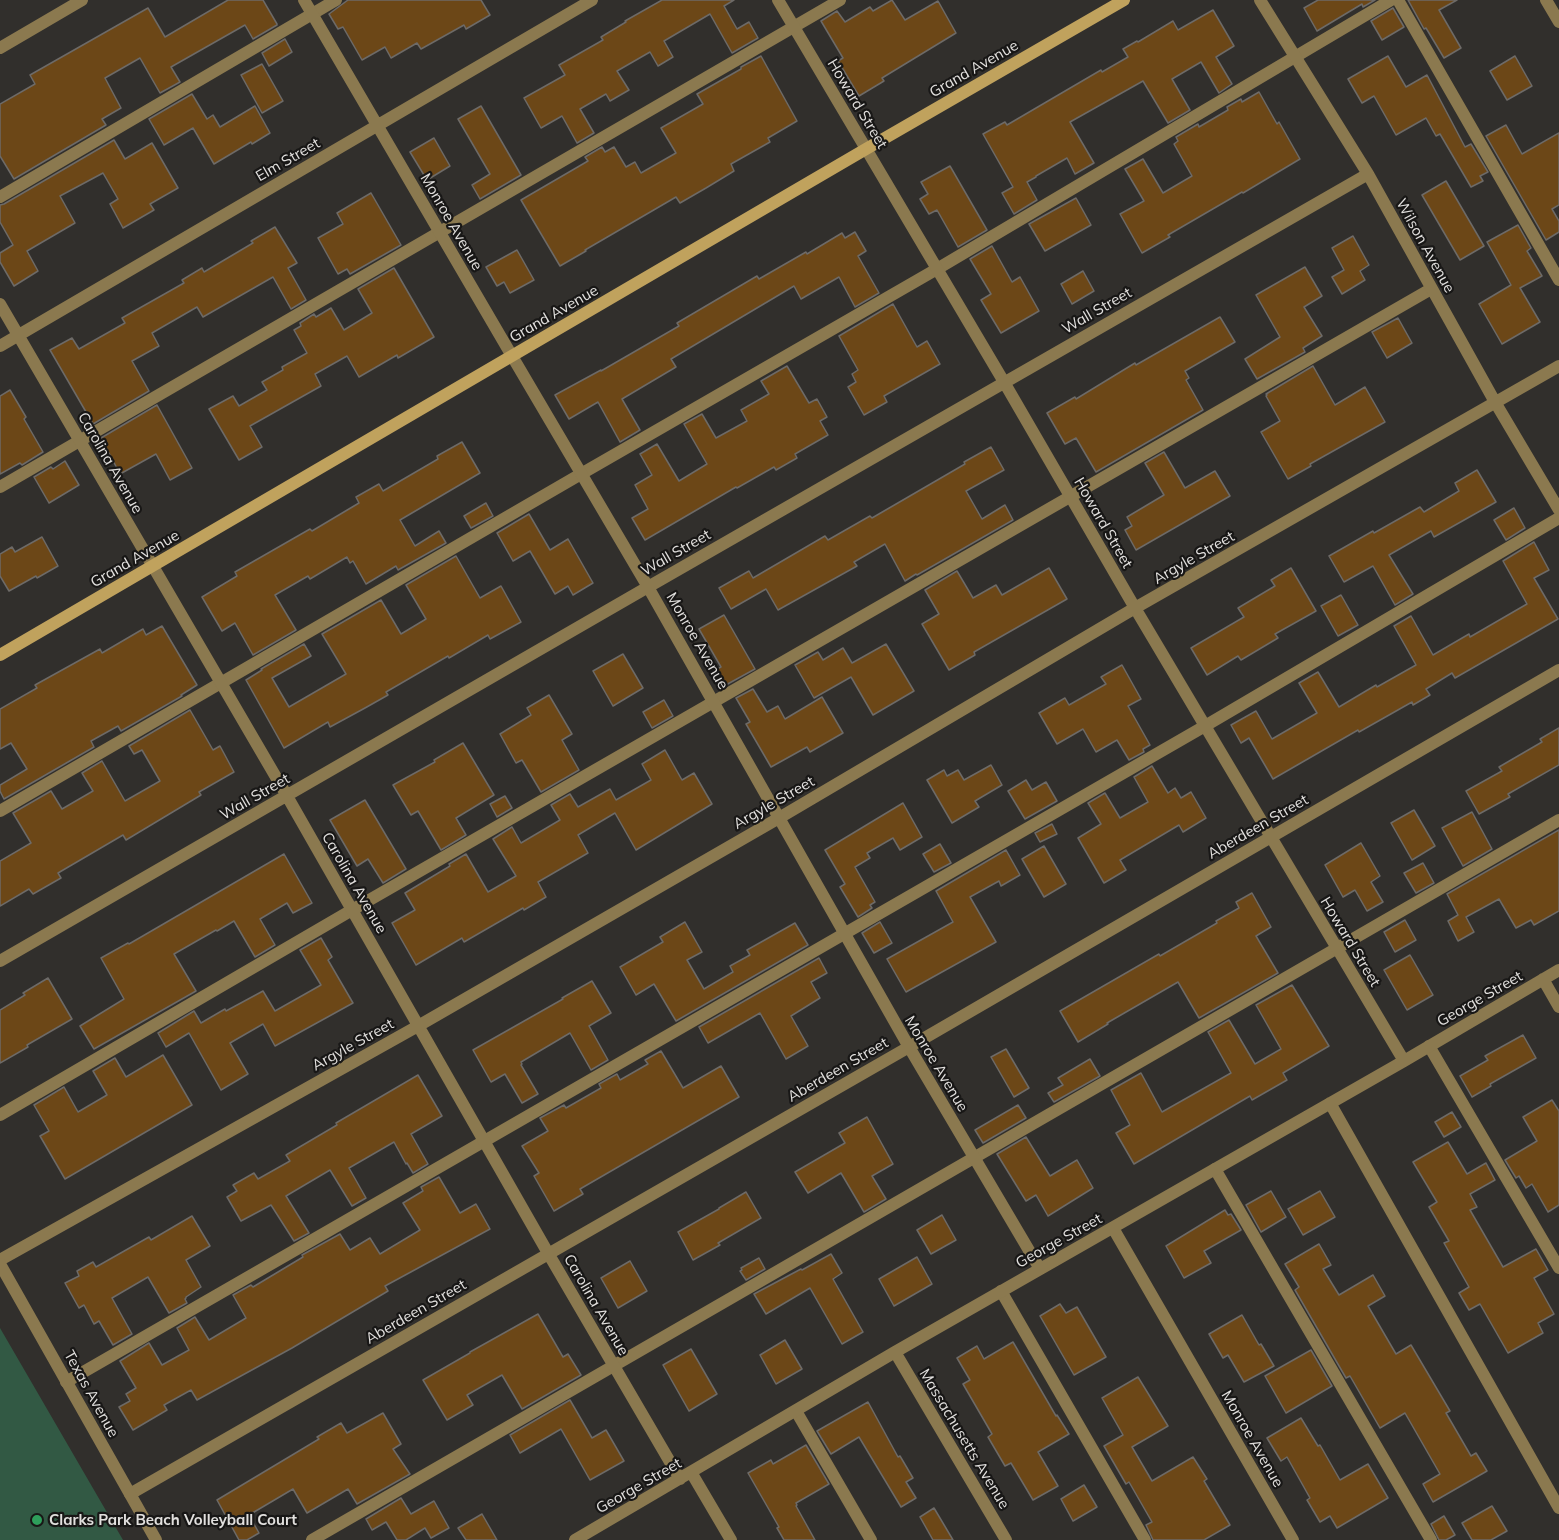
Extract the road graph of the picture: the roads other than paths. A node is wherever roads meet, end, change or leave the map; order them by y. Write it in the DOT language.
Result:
graph roads {
  1 [pos="82,0"];
  2 [pos="304,0"];
  3 [pos="336,0"];
  4 [pos="592,0"];
  5 [pos="778,0"];
  6 [pos="840,0"];
  7 [pos="1124,0"];
  8 [pos="1260,0"];
  9 [pos="1391,0"];
  10 [pos="1398,0"];
  11 [pos="1546,0"];
  12 [pos="312,14"];
  13 [pos="1559,22"];
  14 [pos="794,27"];
  15 [pos="0,48"];
  16 [pos="1295,57"];
  17 [pos="378,125"];
  18 [pos="866,149"];
  19 [pos="1368,174"];
  20 [pos="0,197"];
  21 [pos="440,232"];
  22 [pos="937,269"];
  23 [pos="1559,280"];
  24 [pos="1431,288"];
  25 [pos="0,304"];
  26 [pos="18,335"];
  27 [pos="0,346"];
  28 [pos="512,356"];
  29 [pos="1559,366"];
  30 [pos="1004,382"];
  31 [pos="1495,402"];
  32 [pos="79,440"];
  33 [pos="581,474"];
  34 [pos="0,487"];
  35 [pos="1070,497"];
  36 [pos="1559,510"];
  37 [pos="1559,518"];
  38 [pos="152,566"];
  39 [pos="648,586"];
  40 [pos="1135,608"];
  41 [pos="0,655"];
  42 [pos="1559,670"];
  43 [pos="221,682"];
  44 [pos="714,702"];
  45 [pos="1204,726"];
  46 [pos="287,796"];
  47 [pos="0,811"];
  48 [pos="779,818"];
  49 [pos="1559,820"];
  50 [pos="1271,837"];
  51 [pos="352,910"];
  52 [pos="844,933"];
  53 [pos="1336,948"];
  54 [pos="0,961"];
  55 [pos="1559,970"];
  56 [pos="1543,979"];
  57 [pos="1559,1007"];
  58 [pos="418,1026"];
  59 [pos="1430,1046"];
  60 [pos="909,1047"];
  61 [pos="1404,1061"];
  62 [pos="1330,1103"];
  63 [pos="0,1115"];
  64 [pos="484,1142"];
  65 [pos="975,1158"];
  66 [pos="1215,1170"];
  67 [pos="1113,1228"];
  68 [pos="548,1253"];
  69 [pos="0,1262"];
  70 [pos="1559,1268"];
  71 [pos="1040,1269"];
  72 [pos="1001,1291"];
  73 [pos="896,1352"];
  74 [pos="613,1365"];
  75 [pos="66,1382"];
  76 [pos="796,1411"];
  77 [pos="686,1476"];
  78 [pos="130,1494"];
  79 [pos="1559,1508"];
  80 [pos="583,1538"];
  81 [pos="156,1540"];
  82 [pos="312,1540"];
  83 [pos="731,1540"];
  84 [pos="871,1540"];
  85 [pos="1006,1540"];
  86 [pos="1145,1540"];
  87 [pos="1293,1540"];
  88 [pos="1431,1540"];
  1 -- 15 [label="street"];
  2 -- 12 [label="street, Monroe Avenue"];
  3 -- 12 [label="street"];
  4 -- 17 [label="street, Elm Street"];
  5 -- 14 [label="street, Howard Street"];
  6 -- 14 [label="street"];
  7 -- 18 [label="main road, Grand Avenue"];
  8 -- 16 [label="street, Wilson Avenue"];
  9 -- 16 [label="street"];
  10 -- 23 [label="street"];
  11 -- 13 [label="street"];
  12 -- 17 [label="street, Monroe Avenue"];
  12 -- 20 [label="street"];
  14 -- 18 [label="street, Howard Street"];
  14 -- 21 [label="street"];
  16 -- 19 [label="street, Wilson Avenue"];
  16 -- 22 [label="street"];
  17 -- 21 [label="street, Monroe Avenue"];
  17 -- 26 [label="street, Elm Street"];
  18 -- 22 [label="street, Howard Street"];
  18 -- 28 [label="main road, Grand Avenue"];
  19 -- 24 [label="street, Wilson Avenue"];
  19 -- 30 [label="street, Wall Street"];
  21 -- 28 [label="street, Monroe Avenue"];
  21 -- 32 [label="street"];
  22 -- 30 [label="street, Howard Street"];
  22 -- 33 [label="street"];
  24 -- 31 [label="street, Wilson Avenue"];
  24 -- 35 [label="street"];
  25 -- 26 [label="street, Carolina Avenue"];
  26 -- 27 [label="street, Elm Street"];
  26 -- 32 [label="street, Carolina Avenue"];
  28 -- 33 [label="street, Monroe Avenue"];
  28 -- 38 [label="main road, Grand Avenue"];
  29 -- 31 [label="street, Argyle Street"];
  30 -- 35 [label="street, Howard Street"];
  30 -- 39 [label="street, Wall Street"];
  31 -- 36 [label="street, Wilson Avenue"];
  31 -- 40 [label="street, Argyle Street"];
  32 -- 34 [label="street"];
  32 -- 38 [label="street, Carolina Avenue"];
  33 -- 39 [label="street, Monroe Avenue"];
  33 -- 43 [label="street"];
  35 -- 40 [label="street, Howard Street"];
  35 -- 44 [label="street"];
  37 -- 45 [label="street"];
  38 -- 41 [label="main road, Grand Avenue"];
  38 -- 43 [label="street, Carolina Avenue"];
  39 -- 44 [label="street, Monroe Avenue"];
  39 -- 46 [label="street, Wall Street"];
  40 -- 45 [label="street, Howard Street"];
  40 -- 48 [label="street, Argyle Street"];
  42 -- 50 [label="street, Aberdeen Street"];
  43 -- 46 [label="street, Carolina Avenue"];
  43 -- 47 [label="street"];
  44 -- 48 [label="street, Monroe Avenue"];
  44 -- 51 [label="street"];
  45 -- 50 [label="street, Howard Street"];
  45 -- 52 [label="street"];
  46 -- 51 [label="street, Carolina Avenue"];
  46 -- 54 [label="street, Wall Street"];
  48 -- 52 [label="street, Monroe Avenue"];
  48 -- 58 [label="street, Argyle Street"];
  49 -- 53 [label="street"];
  50 -- 53 [label="street, Howard Street"];
  50 -- 60 [label="street, Aberdeen Street"];
  51 -- 58 [label="street, Carolina Avenue"];
  51 -- 63 [label="street"];
  52 -- 60 [label="street, Monroe Avenue"];
  52 -- 64 [label="street"];
  53 -- 61 [label="street, Howard Street"];
  53 -- 65 [label="street"];
  55 -- 56 [label="street, George Street"];
  56 -- 57 [label="street"];
  56 -- 59 [label="street, George Street"];
  58 -- 64 [label="street, Carolina Avenue"];
  58 -- 69 [label="street, Argyle Street"];
  59 -- 61 [label="street, George Street"];
  59 -- 70 [label="street"];
  60 -- 65 [label="street, Monroe Avenue"];
  60 -- 68 [label="street, Aberdeen Street"];
  61 -- 62 [label="street, George Street"];
  62 -- 66 [label="street, George Street"];
  62 -- 79 [label="street"];
  64 -- 68 [label="street, Carolina Avenue"];
  64 -- 75 [label="street"];
  65 -- 71 [label="street, Monroe Avenue"];
  65 -- 74 [label="street"];
  66 -- 67 [label="street, George Street"];
  66 -- 88 [label="street"];
  67 -- 71 [label="street, George Street"];
  67 -- 87 [label="street, Monroe Avenue"];
  68 -- 74 [label="street, Carolina Avenue"];
  68 -- 78 [label="street, Aberdeen Street"];
  69 -- 75 [label="street, Texas Avenue"];
  71 -- 72 [label="street, George Street"];
  72 -- 73 [label="street, George Street"];
  72 -- 86 [label="street"];
  73 -- 76 [label="street, George Street"];
  73 -- 85 [label="street, Massachusetts Avenue"];
  74 -- 77 [label="street, Carolina Avenue"];
  74 -- 82 [label="street"];
  75 -- 78 [label="street, Texas Avenue"];
  76 -- 77 [label="street, George Street"];
  76 -- 84 [label="street"];
  77 -- 80 [label="street, George Street"];
  77 -- 83 [label="street, Carolina Avenue"];
  78 -- 81 [label="street, Texas Avenue"];
}
